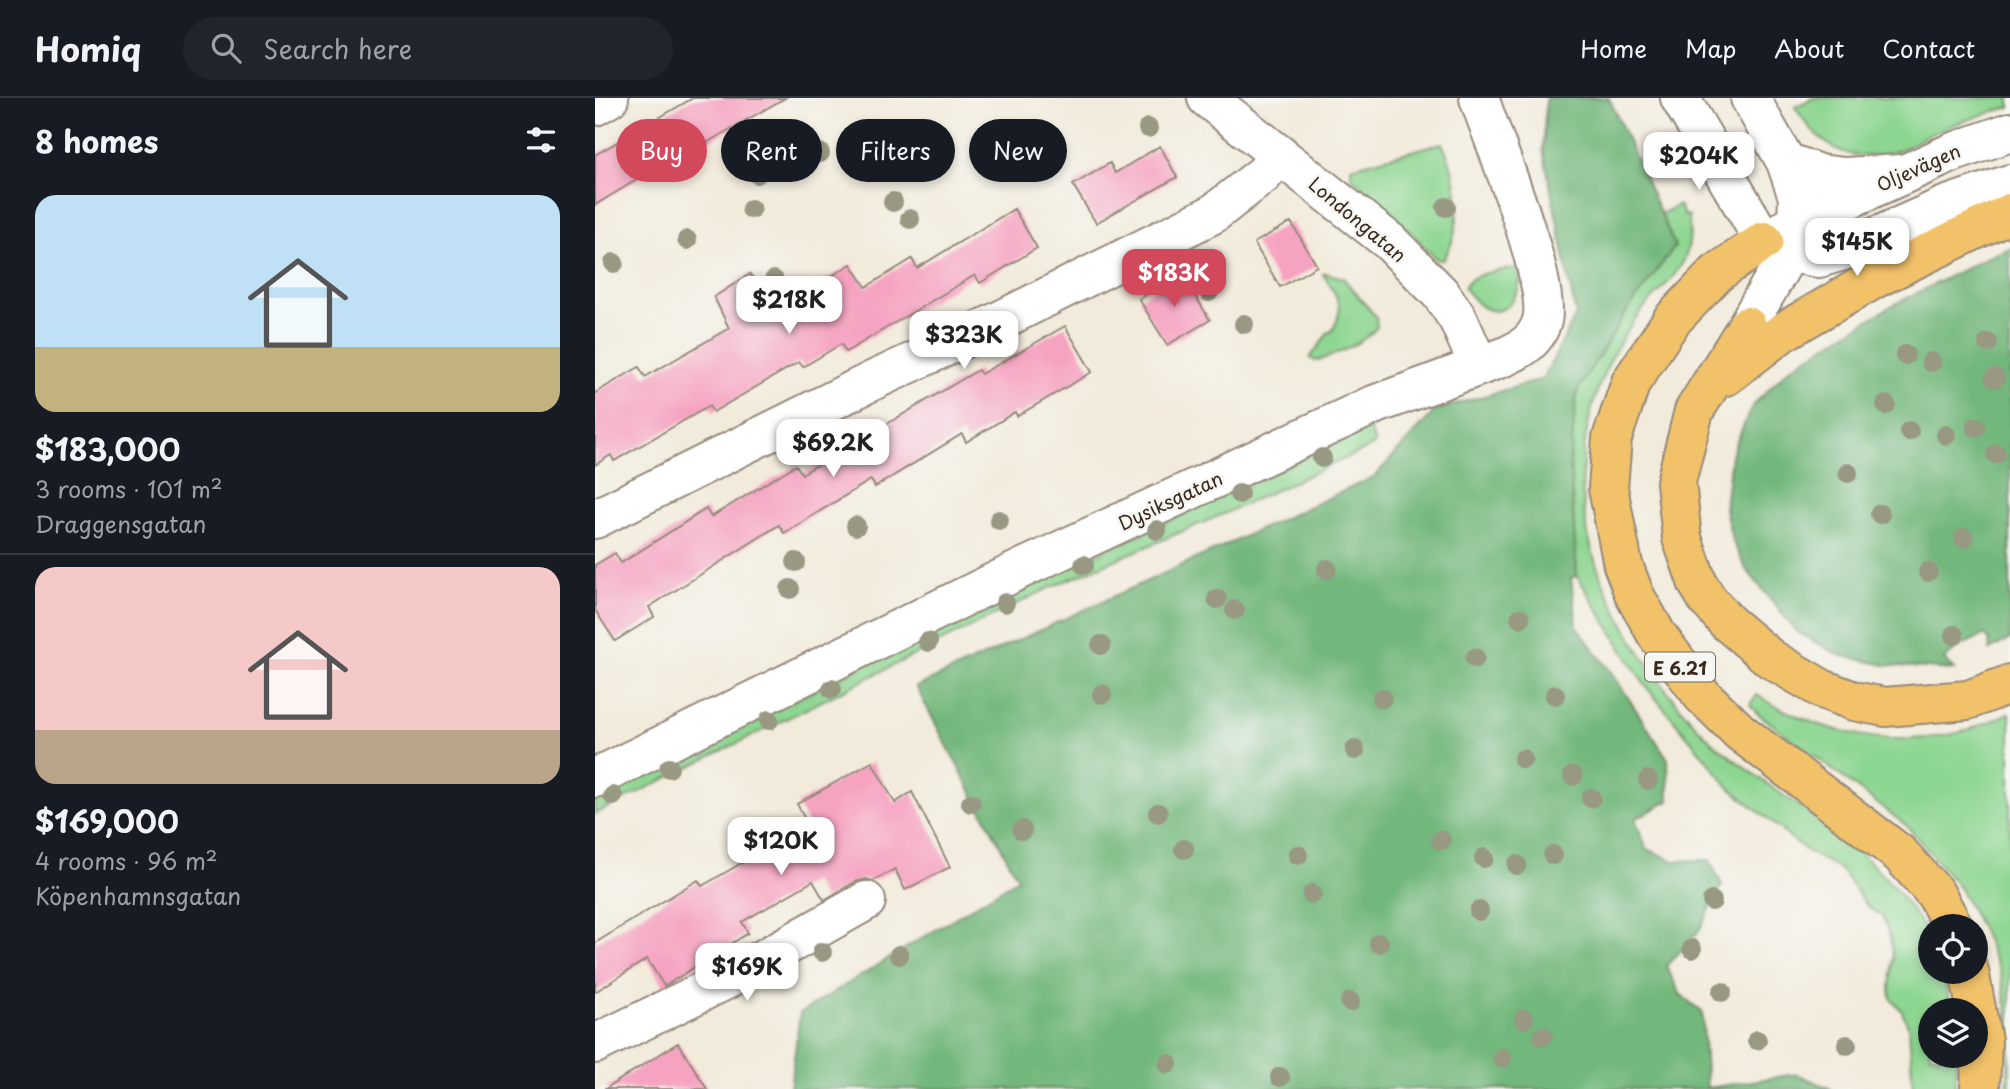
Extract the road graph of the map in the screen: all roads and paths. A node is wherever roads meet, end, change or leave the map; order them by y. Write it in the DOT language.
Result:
graph roads {
  1 [pos="609,98"];
  2 [pos="1207,98"];
  3 [pos="1680,98"];
  4 [pos="1750,98"];
  5 [pos="1484,102"];
  6 [pos="595,106"];
  7 [pos="2010,132"];
  8 [pos="1280,154"];
  9 [pos="1786,162"];
  10 [pos="1903,174"];
  11 [pos="2010,184"];
  12 [pos="2010,213"];
  13 [pos="1784,239"];
  14 [pos="1747,326"];
  15 [pos="1479,366"];
  16 [pos="1701,398"];
  17 [pos="595,519"];
  18 [pos="2010,684"];
  19 [pos="595,778"];
  20 [pos="866,901"];
  21 [pos="1946,914"];
  22 [pos="1973,984"];
  23 [pos="595,1044"];
  24 [pos="1980,1089"];
  1 -- 6 [label="street"];
  2 -- 8 [label="street, Londongatan"];
  3 -- 13 [label="street"];
  4 -- 9 [label="street"];
  5 -- 15 [label="street, Dysiksgatan"];
  7 -- 10 [label="street, Oljevägen"];
  8 -- 15 [label="street, Londongatan"];
  8 -- 17 [label="street"];
  9 -- 10 [label="street"];
  9 -- 13 [label="street"];
  10 -- 13 [label="street, Oljevägen"];
  11 -- 13 [label="street"];
  12 -- 16 [label="highway"];
  13 -- 14 [label="street"];
  13 -- 21 [label="highway, E 6.21"];
  14 -- 16 [label="highway"];
  15 -- 19 [label="street, Dysiksgatan"];
  16 -- 18 [label="highway"];
  20 -- 23 [label="street"];
  22 -- 24 [label="highway"];
}
